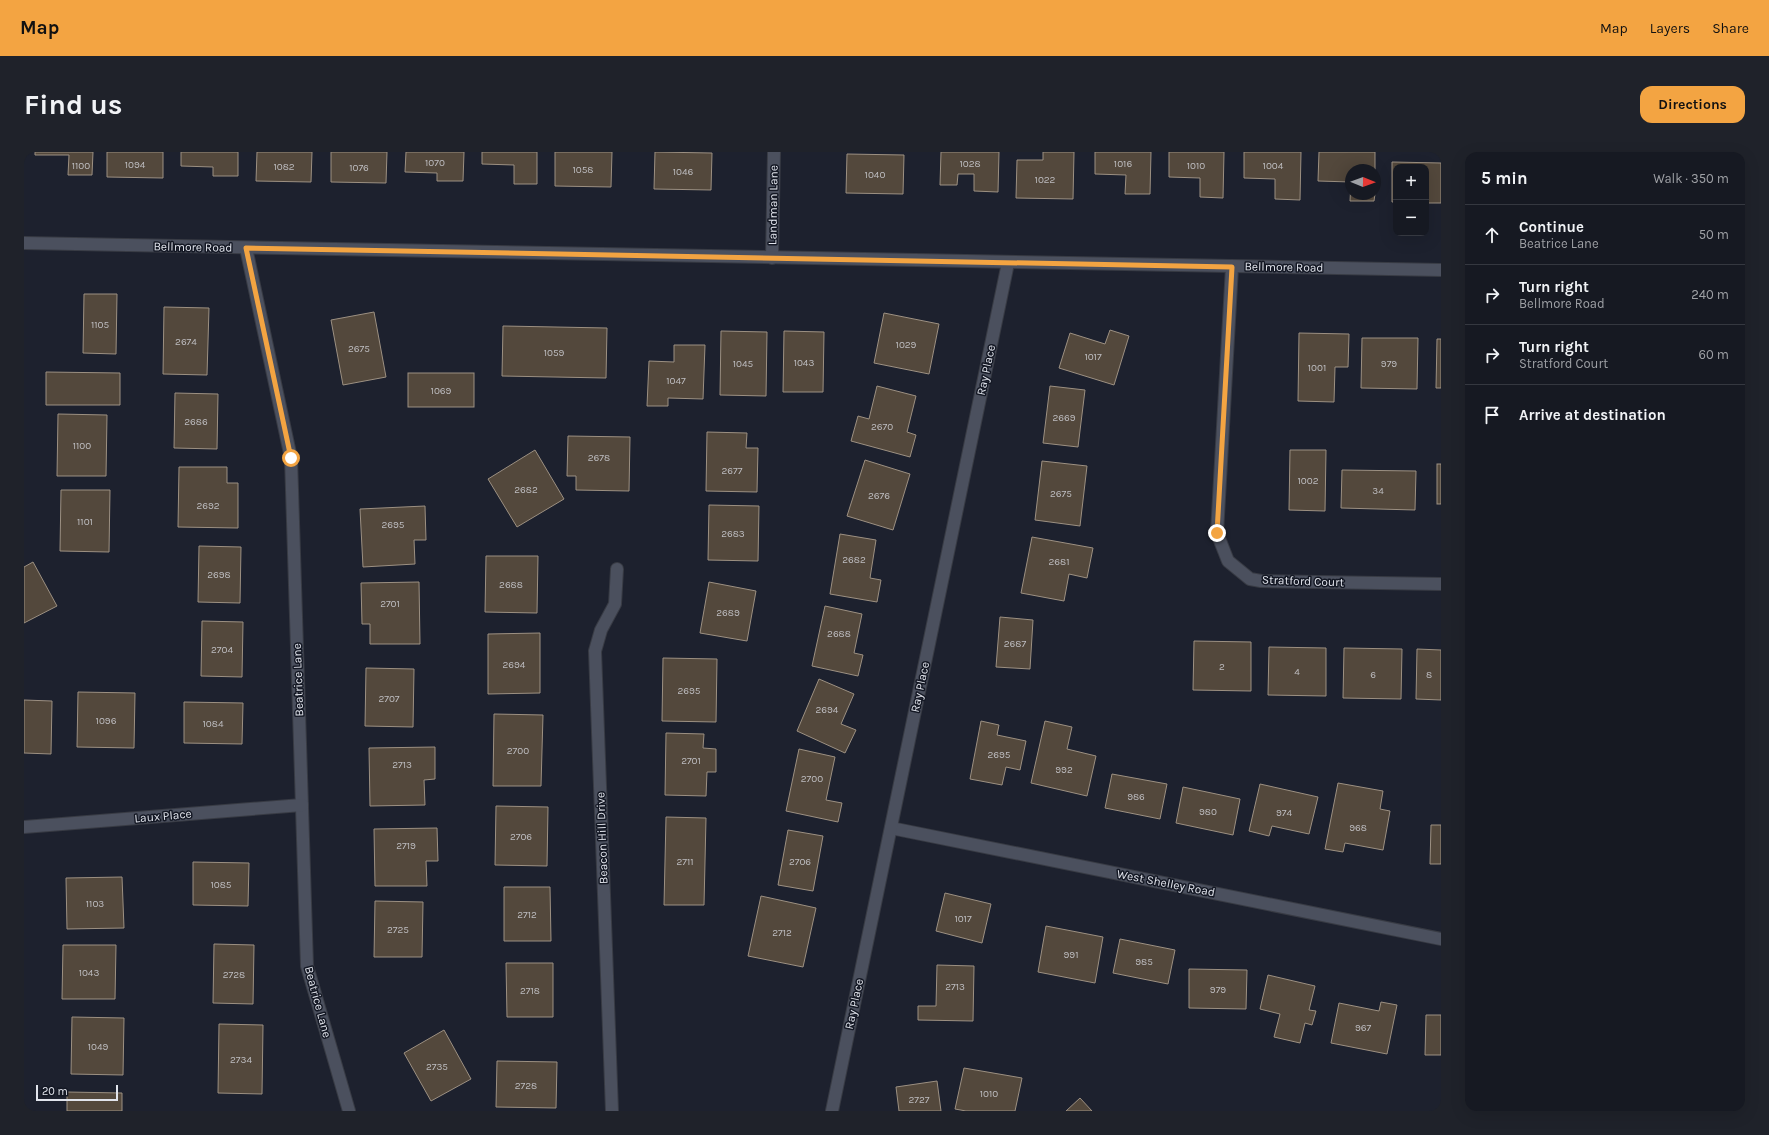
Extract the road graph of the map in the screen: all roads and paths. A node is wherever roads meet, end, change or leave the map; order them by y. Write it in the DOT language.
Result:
graph roads {
  1 [pos="774,152"];
  2 [pos="24,243"];
  3 [pos="246,248"];
  4 [pos="772,258"];
  5 [pos="1008,263"];
  6 [pos="1232,267"];
  7 [pos="1441,270"];
  8 [pos="617,569"];
  9 [pos="1441,584"];
  10 [pos="302,805"];
  11 [pos="24,827"];
  12 [pos="891,828"];
  13 [pos="1441,938"];
  14 [pos="349,1111"];
  15 [pos="612,1111"];
  16 [pos="832,1111"];
  1 -- 4 [label="street, Landman Lane"];
  2 -- 3 [label="street, Bellmore Road"];
  3 -- 4 [label="street, Bellmore Road"];
  3 -- 10 [label="street, Beatrice Lane"];
  4 -- 5 [label="street, Bellmore Road"];
  5 -- 6 [label="street, Bellmore Road"];
  5 -- 12 [label="street, Ray Place"];
  6 -- 7 [label="street, Bellmore Road"];
  6 -- 9 [label="street, Stratford Court"];
  8 -- 15 [label="street, Beacon Hill Drive"];
  10 -- 11 [label="street, Laux Place"];
  10 -- 14 [label="street, Beatrice Lane"];
  12 -- 13 [label="street, West Shelley Road"];
  12 -- 16 [label="street, Ray Place"];
}
